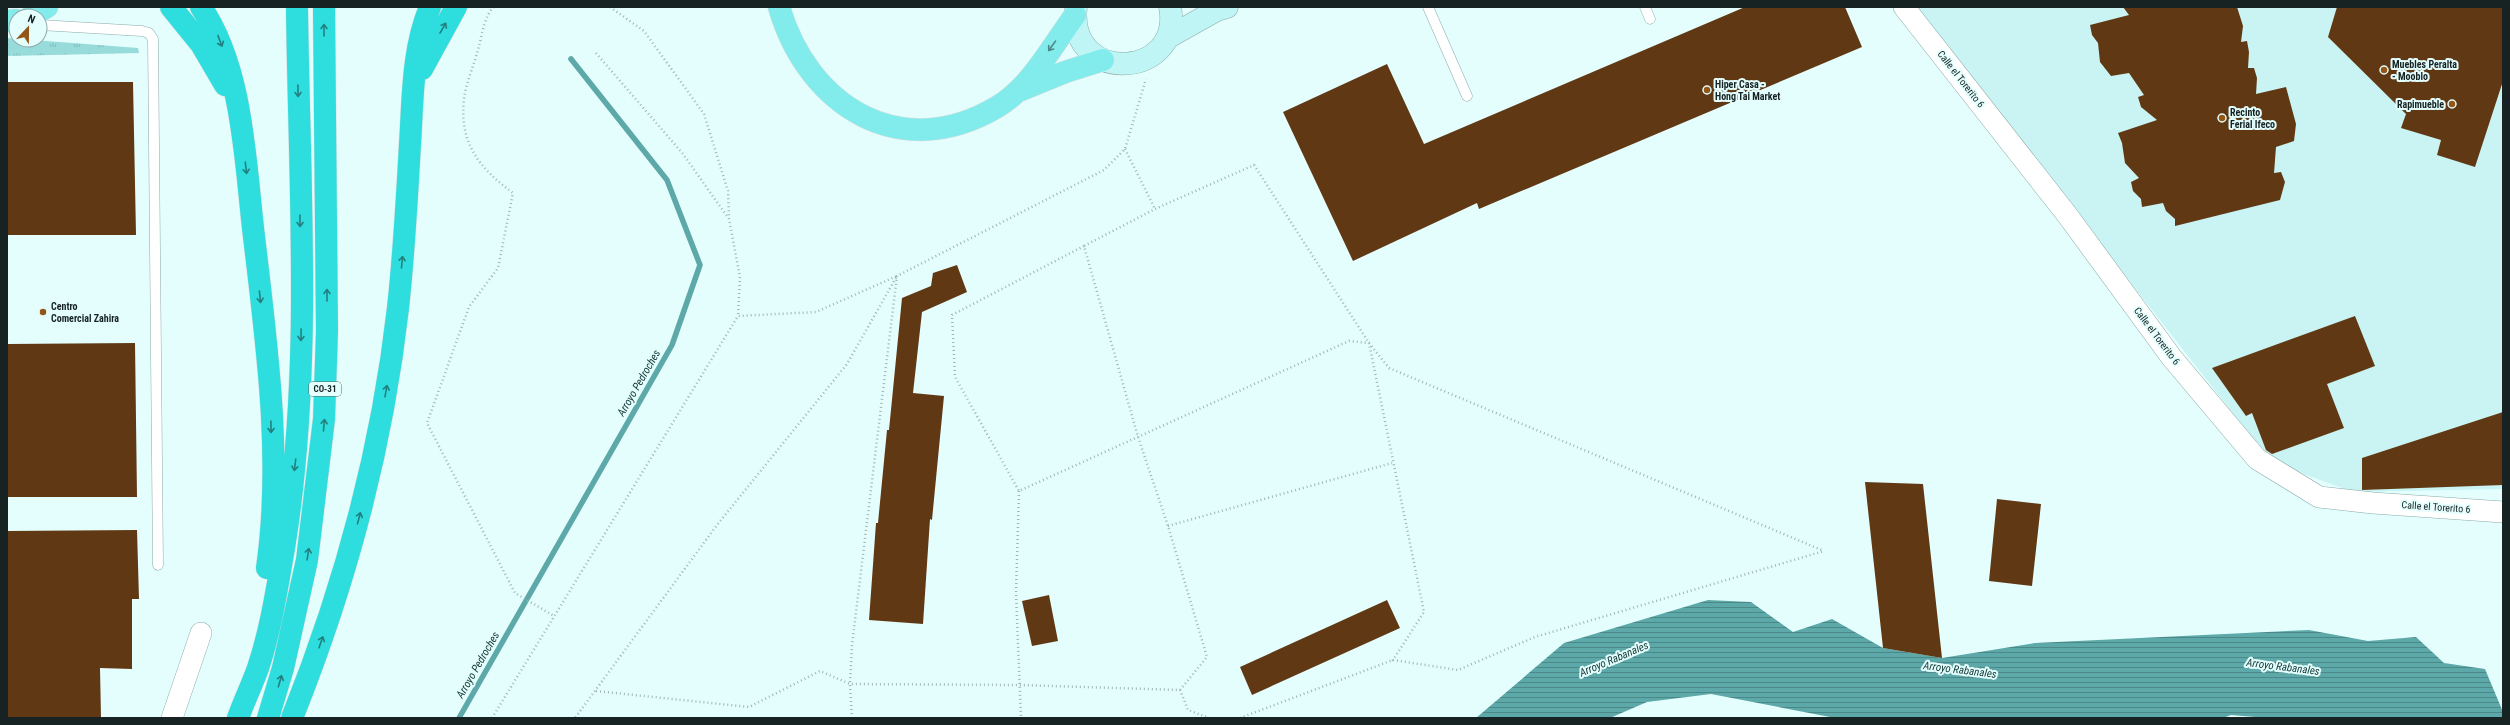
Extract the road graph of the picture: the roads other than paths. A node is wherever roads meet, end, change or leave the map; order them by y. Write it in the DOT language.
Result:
graph roads {
  1 [pos="172,7"];
  2 [pos="202,7"];
  3 [pos="297,7"];
  4 [pos="324,7"];
  5 [pos="430,7"];
  6 [pos="456,7"];
  7 [pos="779,7"];
  8 [pos="795,7"];
  9 [pos="1170,7"];
  10 [pos="1428,7"];
  11 [pos="1645,7"];
  12 [pos="1904,7"];
  13 [pos="1214,8"];
  14 [pos="1075,11"];
  15 [pos="1650,19"];
  16 [pos="48,26"];
  17 [pos="1167,38"];
  18 [pos="801,57"];
  19 [pos="1103,60"];
  20 [pos="413,88"];
  21 [pos="1017,92"];
  22 [pos="1467,96"];
  23 [pos="238,112"];
  24 [pos="2503,512"];
  25 [pos="158,565"];
  26 [pos="201,633"];
  27 [pos="246,695"];
  28 [pos="172,718"];
  29 [pos="238,718"];
  30 [pos="268,718"];
  31 [pos="292,718"];
  1 -- 23 [label="highway"];
  2 -- 23 [label="highway, one-way"];
  3 -- 27 [label="highway, CO-31, one-way"];
  30 -- 4 [label="highway, CO-31, one-way"];
  5 -- 20 [label="highway"];
  20 -- 6 [label="highway, one-way"];
  7 -- 18 [label="main road"];
  8 -- 18 [label="main road"];
  9 -- 17 [label="street"];
  10 -- 22 [label="lane"];
  11 -- 15 [label="lane"];
  12 -- 24 [label="street, Calle el Torerito 6"];
  13 -- 17 [label="street"];
  14 -- 19 [label="street"];
  14 -- 21 [label="main road, one-way"];
  16 -- 25 [label="lane"];
  17 -- 19 [label="street"];
  18 -- 21 [label="main road"];
  19 -- 21 [label="main road"];
  31 -- 20 [label="highway, one-way"];
  23 -- 27 [label="highway, one-way"];
  26 -- 28 [label="street"];
  27 -- 29 [label="highway, CO-31"];
}
